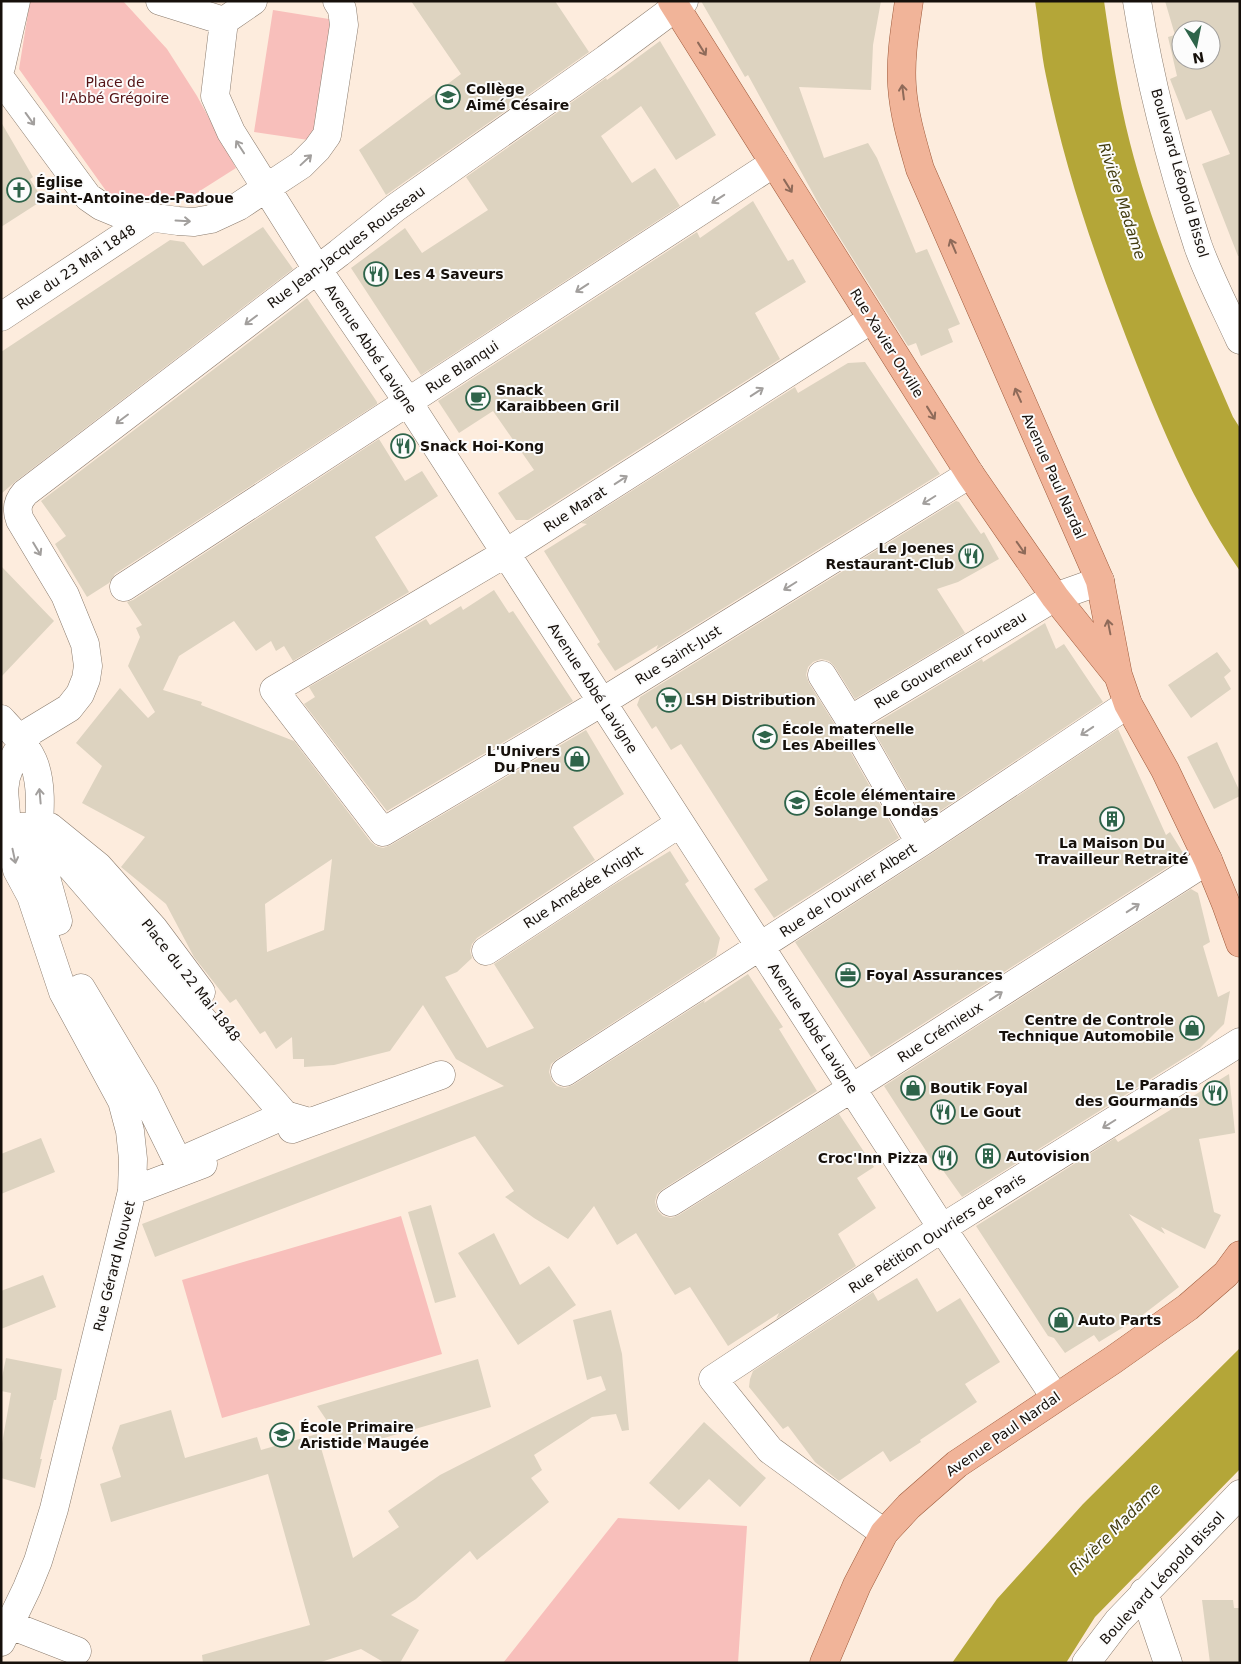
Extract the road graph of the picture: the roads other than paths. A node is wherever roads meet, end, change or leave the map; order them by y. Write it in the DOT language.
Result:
graph roads {
  1 [pos="16,1"];
  2 [pos="160,1"];
  3 [pos="253,1"];
  4 [pos="337,1"];
  5 [pos="908,1"];
  6 [pos="1138,1"];
  7 [pos="677,3"];
  8 [pos="224,21"];
  9 [pos="1,67"];
  10 [pos="1,79"];
  11 [pos="774,163"];
  12 [pos="266,188"];
  13 [pos="152,217"];
  14 [pos="317,269"];
  15 [pos="1,317"];
  16 [pos="872,319"];
  17 [pos="1240,340"];
  18 [pos="408,402"];
  19 [pos="970,474"];
  20 [pos="506,553"];
  21 [pos="1100,582"];
  22 [pos="124,587"];
  23 [pos="1055,597"];
  24 [pos="822,675"];
  25 [pos="1118,675"];
  26 [pos="602,702"];
  27 [pos="1128,704"];
  28 [pos="1,719"];
  29 [pos="850,720"];
  30 [pos="28,753"];
  31 [pos="680,823"];
  32 [pos="7,827"];
  33 [pos="45,830"];
  34 [pos="383,832"];
  35 [pos="920,843"];
  36 [pos="1208,860"];
  37 [pos="39,903"];
  38 [pos="1233,904"];
  39 [pos="1240,943"];
  40 [pos="760,947"];
  41 [pos="486,951"];
  42 [pos="1240,1042"];
  43 [pos="565,1072"];
  44 [pos="441,1075"];
  45 [pos="852,1088"];
  46 [pos="133,1098"];
  47 [pos="297,1119"];
  48 [pos="178,1162"];
  49 [pos="132,1191"];
  50 [pos="671,1202"];
  51 [pos="942,1228"];
  52 [pos="1240,1255"];
  53 [pos="1055,1397"];
  54 [pos="1240,1494"];
  55 [pos="884,1533"];
  56 [pos="1144,1592"];
  57 [pos="6,1633"];
  58 [pos="77,1650"];
  59 [pos="824,1663"];
  60 [pos="1086,1663"];
  61 [pos="1168,1663"];
  1 -- 9 [label="street"];
  2 -- 8 [label="street"];
  3 -- 8 [label="street"];
  12 -- 4 [label="street, one-way"];
  21 -- 5 [label="main road, Avenue Paul Nardal, one-way"];
  6 -- 17 [label="street, Boulevard Léopold Bissol"];
  7 -- 11 [label="main road, Rue Xavier Orville, one-way"];
  7 -- 14 [label="street, Rue Jean-Jacques Rousseau"];
  12 -- 8 [label="street, Avenue Abbé Lavigne, one-way"];
  10 -- 13 [label="street, one-way"];
  11 -- 16 [label="main road, Rue Xavier Orville, one-way"];
  11 -- 18 [label="street, Rue Blanqui, one-way"];
  13 -- 12 [label="street, one-way"];
  12 -- 14 [label="street, Avenue Abbé Lavigne"];
  13 -- 15 [label="street, Rue du 23 Mai 1848"];
  14 -- 18 [label="street, Avenue Abbé Lavigne"];
  14 -- 30 [label="street, Rue Jean-Jacques Rousseau, one-way"];
  16 -- 19 [label="main road, Rue Xavier Orville, one-way"];
  20 -- 16 [label="street, Rue Marat, one-way"];
  18 -- 20 [label="street, Avenue Abbé Lavigne"];
  18 -- 22 [label="street, Rue Blanqui"];
  19 -- 23 [label="main road, Rue Xavier Orville, one-way"];
  19 -- 26 [label="street, Rue Saint-Just, one-way"];
  20 -- 26 [label="street, Avenue Abbé Lavigne"];
  20 -- 34 [label="street, Rue Marat"];
  21 -- 23 [label="street, Rue Gouverneur Foureau"];
  25 -- 21 [label="main road, Avenue Paul Nardal, one-way"];
  23 -- 25 [label="main road, Rue Xavier Orville"];
  23 -- 29 [label="street, Rue Gouverneur Foureau"];
  24 -- 29 [label="street"];
  25 -- 27 [label="main road, Avenue Paul Nardal"];
  26 -- 31 [label="street, Avenue Abbé Lavigne"];
  26 -- 34 [label="street, Rue Saint-Just"];
  27 -- 35 [label="street, Rue de l'Ouvrier Albert, one-way"];
  27 -- 36 [label="main road, Avenue Paul Nardal"];
  28 -- 30 [label="street"];
  29 -- 35 [label="street"];
  30 -- 32 [label="street"];
  33 -- 30 [label="street, one-way"];
  31 -- 40 [label="street, Avenue Abbé Lavigne"];
  31 -- 41 [label="street, Rue Amédée Knight"];
  32 -- 33 [label="street"];
  32 -- 37 [label="street, one-way"];
  33 -- 37 [label="street"];
  33 -- 47 [label="street, Place du 22 Mai 1848"];
  35 -- 40 [label="street, Rue de l'Ouvrier Albert"];
  36 -- 38 [label="main road, Avenue Paul Nardal"];
  45 -- 36 [label="street, Rue Crémieux, one-way"];
  37 -- 46 [label="street"];
  38 -- 39 [label="main road, Avenue Paul Nardal"];
  40 -- 43 [label="street, Rue de l'Ouvrier Albert"];
  40 -- 45 [label="street, Avenue Abbé Lavigne"];
  42 -- 51 [label="street, Rue Pétition Ouvriers de Paris, one-way"];
  44 -- 47 [label="street"];
  45 -- 50 [label="street, Rue Crémieux"];
  45 -- 51 [label="street, Avenue Abbé Lavigne"];
  46 -- 48 [label="street"];
  46 -- 49 [label="street, Rue Gérard Nouvet"];
  47 -- 48 [label="street"];
  47 -- 49 [label="street"];
  48 -- 49 [label="street"];
  49 -- 57 [label="street, Rue Gérard Nouvet"];
  51 -- 53 [label="street, Avenue Abbé Lavigne"];
  51 -- 55 [label="street, Rue Pétition Ouvriers de Paris"];
  52 -- 53 [label="main road, Avenue Paul Nardal"];
  53 -- 55 [label="main road, Avenue Paul Nardal"];
  54 -- 56 [label="street, Boulevard Léopold Bissol"];
  55 -- 59 [label="main road, Avenue Paul Nardal"];
  56 -- 60 [label="street, Boulevard Léopold Bissol"];
  56 -- 61 [label="street"];
  57 -- 58 [label="street"];
}
